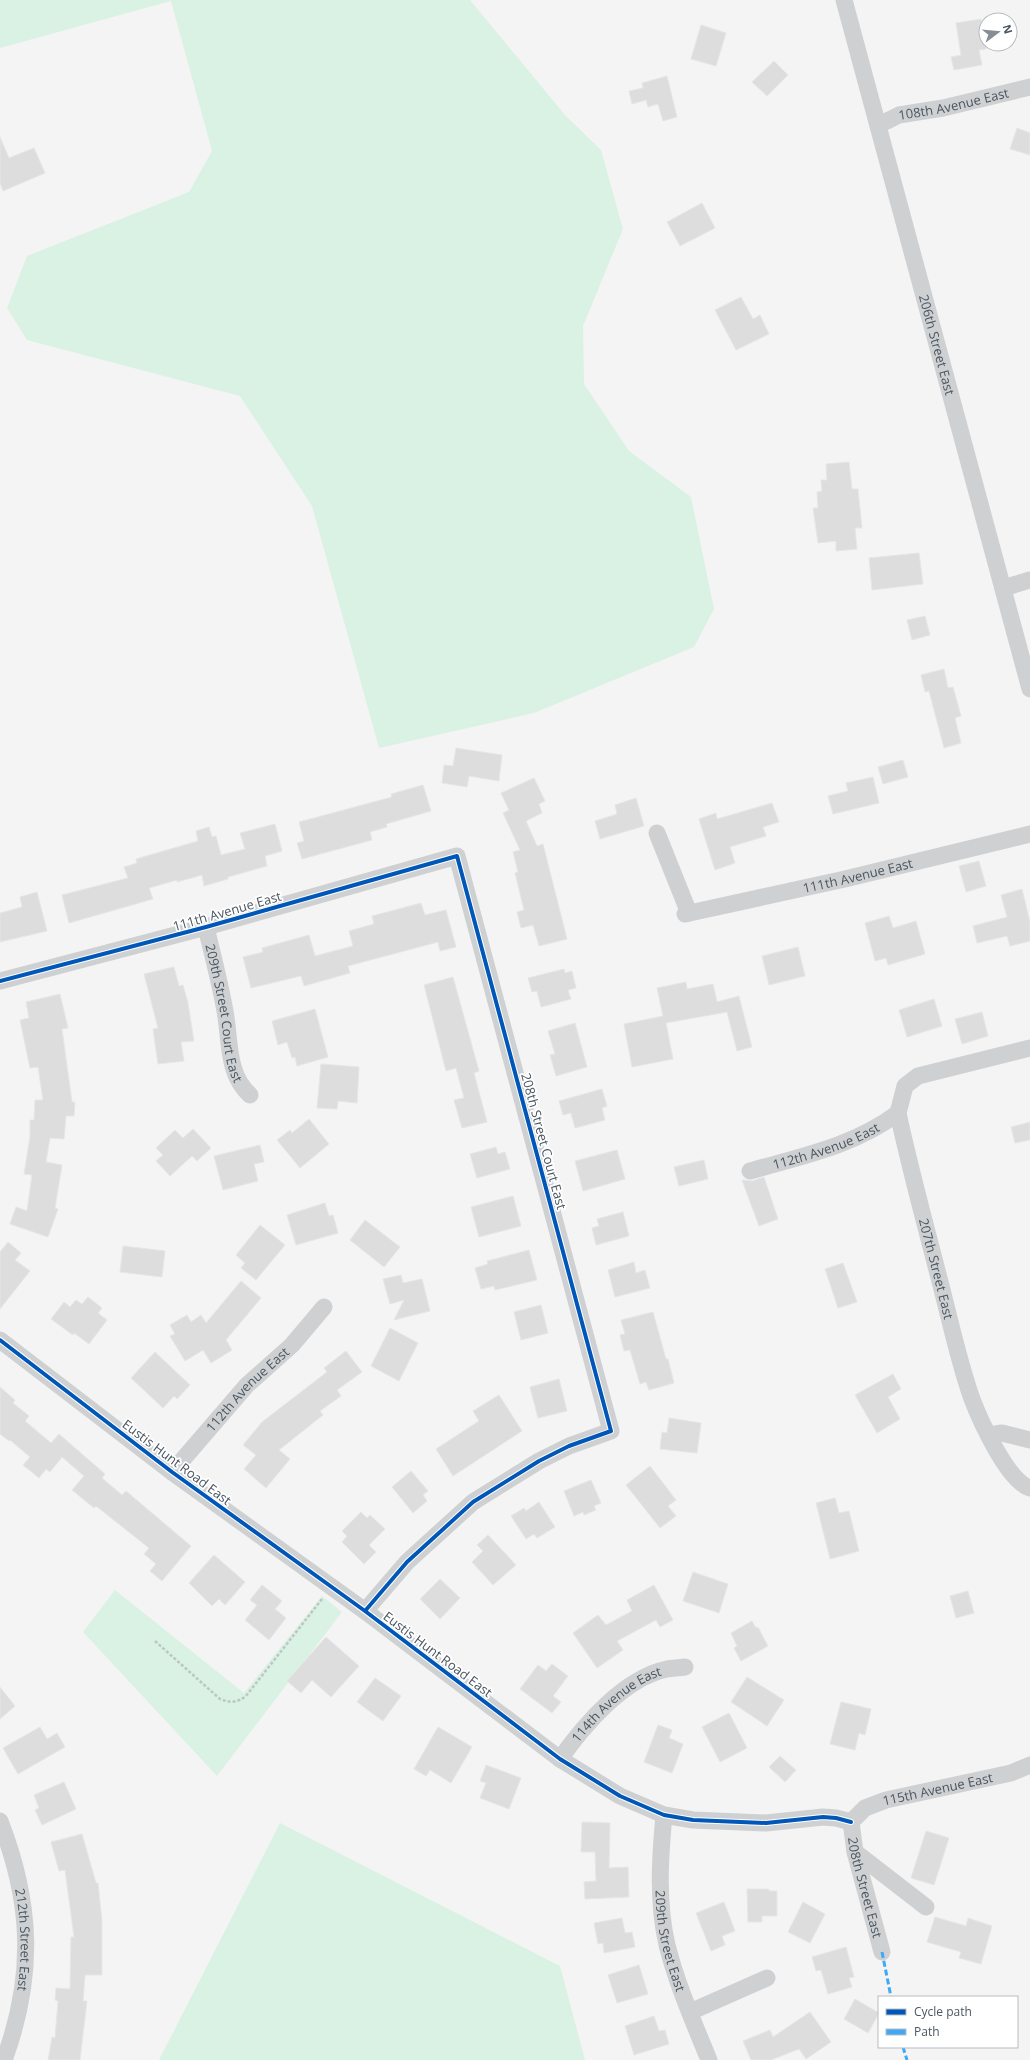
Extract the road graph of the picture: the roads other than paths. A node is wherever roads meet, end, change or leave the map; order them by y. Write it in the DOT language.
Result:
graph roads {
  1 [pos="844,0"];
  2 [pos="1030,87"];
  3 [pos="879,125"];
  4 [pos="1030,580"];
  5 [pos="1003,588"];
  6 [pos="1030,689"];
  7 [pos="657,833"];
  8 [pos="1030,834"];
  9 [pos="457,856"];
  10 [pos="206,928"];
  11 [pos="0,981"];
  12 [pos="1030,1048"];
  13 [pos="250,1095"];
  14 [pos="900,1106"];
  15 [pos="750,1170"];
  16 [pos="324,1307"];
  17 [pos="0,1340"];
  18 [pos="989,1435"];
  19 [pos="1030,1440"];
  20 [pos="172,1472"];
  21 [pos="1030,1488"];
  22 [pos="365,1611"];
  23 [pos="685,1667"];
  24 [pos="560,1759"];
  25 [pos="1030,1765"];
  26 [pos="664,1815"];
  27 [pos="0,1821"];
  28 [pos="851,1822"];
  29 [pos="855,1852"];
  30 [pos="926,1906"];
  31 [pos="882,1952"];
  32 [pos="767,1978"];
  33 [pos="690,2012"];
  34 [pos="4,2060"];
  35 [pos="709,2060"];
  1 -- 3 [label="street, 206th Street East"];
  2 -- 3 [label="street, 108th Avenue East"];
  3 -- 5 [label="street, 206th Street East"];
  4 -- 5 [label="street"];
  5 -- 6 [label="street, 206th Street East"];
  7 -- 8 [label="street, 111th Avenue East"];
  9 -- 10 [label="street, 111th Avenue East"];
  9 -- 22 [label="street, 208th Street Court East"];
  10 -- 11 [label="street, 111th Avenue East"];
  10 -- 13 [label="street, 209th Street Court East"];
  12 -- 14 [label="street, 112th Avenue East"];
  14 -- 15 [label="street, 112th Avenue East"];
  14 -- 18 [label="street, 207th Street East"];
  16 -- 20 [label="street, 112th Avenue East"];
  17 -- 20 [label="street, Eustis Hunt Road East"];
  18 -- 19 [label="street"];
  18 -- 21 [label="street, 207th Street East"];
  20 -- 22 [label="street, Eustis Hunt Road East"];
  22 -- 24 [label="street, Eustis Hunt Road East"];
  23 -- 24 [label="street, 114th Avenue East"];
  24 -- 26 [label="street, Eustis Hunt Road East"];
  25 -- 28 [label="street, 115th Avenue East"];
  26 -- 28 [label="street, Eustis Hunt Road East"];
  26 -- 33 [label="street, 209th Street East"];
  27 -- 34 [label="street, 212th Street East"];
  28 -- 29 [label="street, 208th Street East"];
  29 -- 30 [label="street"];
  29 -- 31 [label="street, 208th Street East"];
  32 -- 33 [label="street"];
  33 -- 35 [label="street, 209th Street East"];
}
